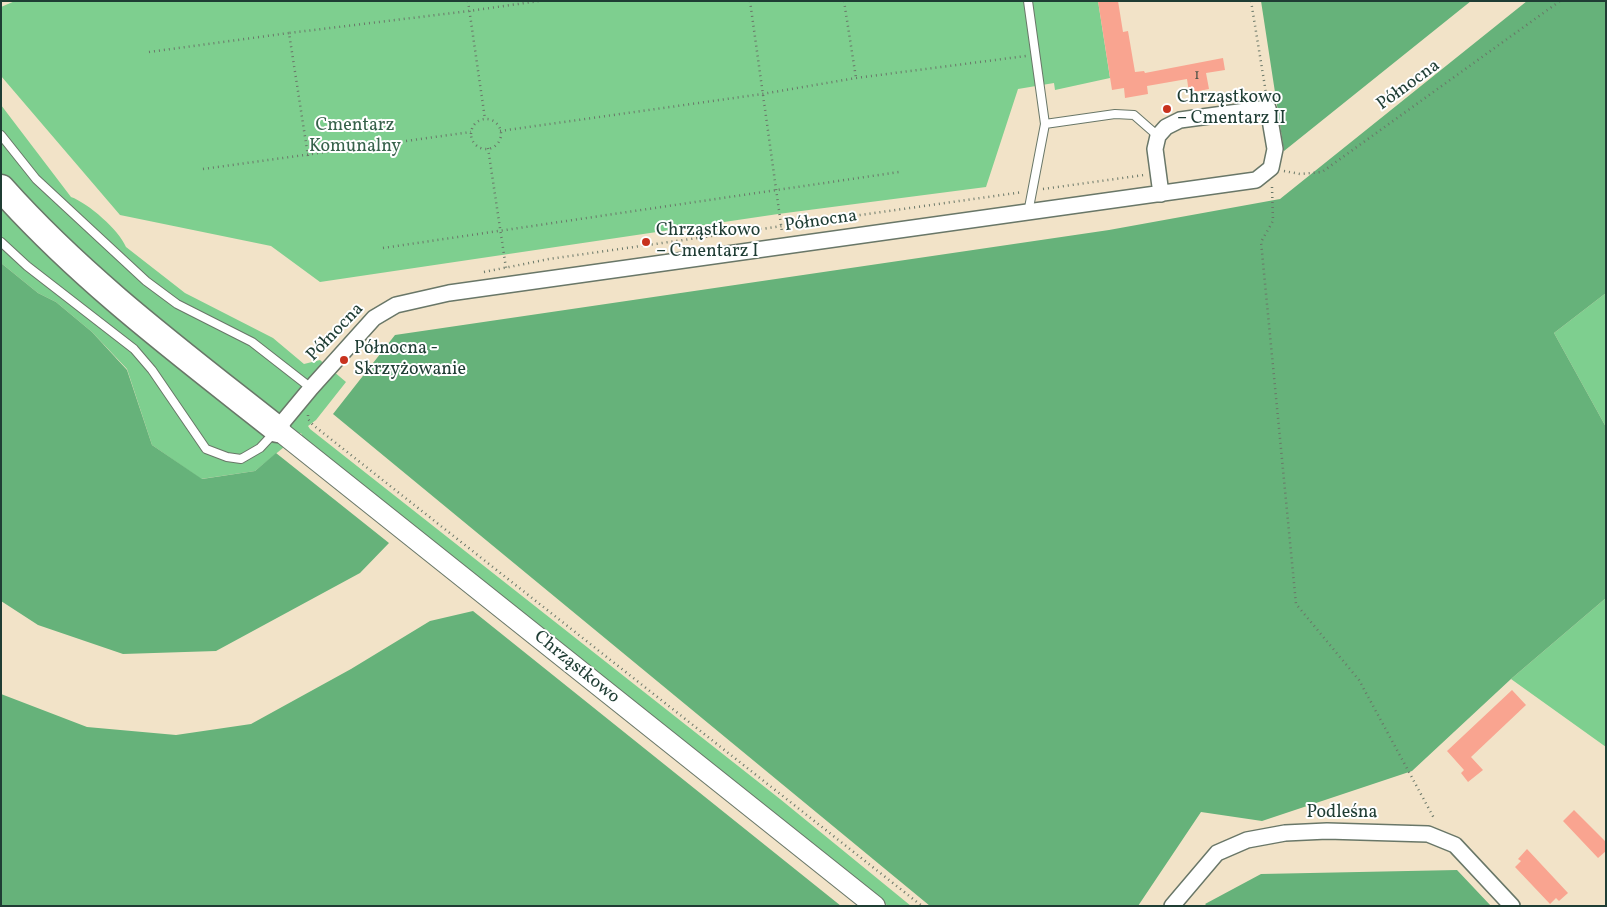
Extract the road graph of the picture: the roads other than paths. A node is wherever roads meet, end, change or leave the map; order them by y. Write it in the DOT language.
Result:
graph roads {
  1 [pos="1028,1"];
  2 [pos="1045,124"];
  3 [pos="1,135"];
  4 [pos="1158,136"];
  5 [pos="1,188"];
  6 [pos="1162,194"];
  7 [pos="1028,213"];
  8 [pos="1,242"];
  9 [pos="311,388"];
  10 [pos="277,429"];
  11 [pos="875,906"];
  12 [pos="1172,906"];
  13 [pos="1512,906"];
  1 -- 2 [label="lane"];
  2 -- 4 [label="lane"];
  2 -- 7 [label="lane"];
  3 -- 9 [label="lane"];
  4 -- 6 [label="street"];
  4 -- 6 [label="street, Północna"];
  5 -- 10 [label="highway"];
  6 -- 7 [label="street, Północna"];
  7 -- 9 [label="street, Północna"];
  8 -- 10 [label="lane"];
  9 -- 10 [label="street, Północna"];
  10 -- 11 [label="street, Chrząstkowo"];
  12 -- 13 [label="street, Podleśna"];
}
